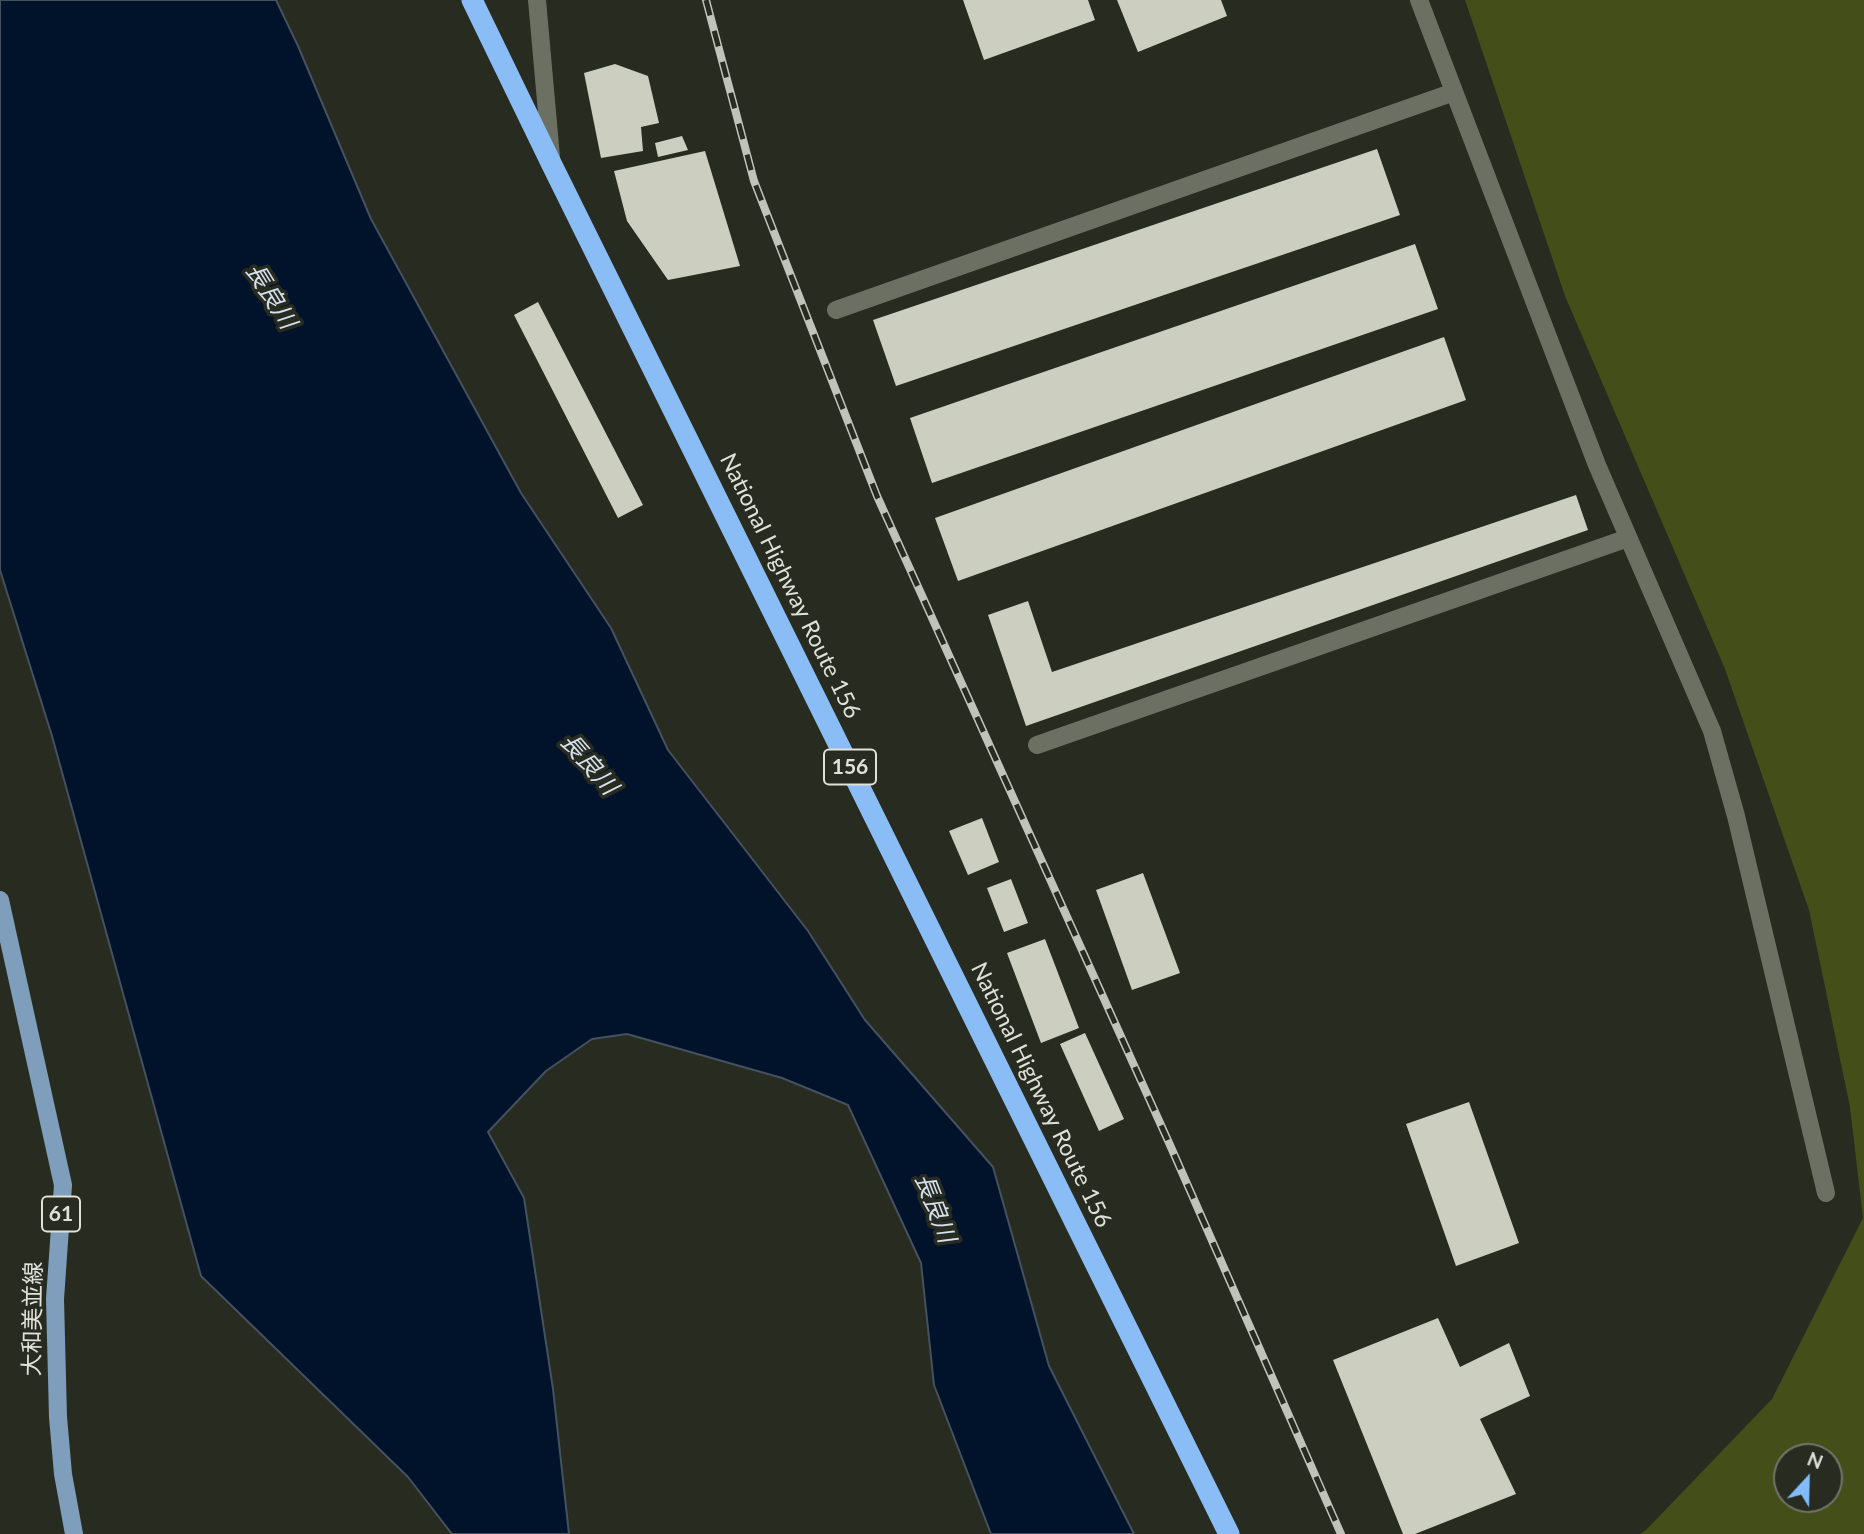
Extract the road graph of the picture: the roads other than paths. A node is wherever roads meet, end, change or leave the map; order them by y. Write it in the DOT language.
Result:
graph roads {
  1 [pos="472,0"];
  2 [pos="537,0"];
  3 [pos="1419,0"];
  4 [pos="1454,92"];
  5 [pos="552,165"];
  6 [pos="836,310"];
  7 [pos="1628,538"];
  8 [pos="1037,745"];
  9 [pos="0,900"];
  10 [pos="1826,1193"];
  11 [pos="74,1534"];
  12 [pos="1229,1534"];
  1 -- 5 [label="highway, National Highway Route 156 / 156"];
  2 -- 5 [label="street"];
  3 -- 4 [label="street"];
  4 -- 6 [label="street"];
  4 -- 7 [label="street"];
  5 -- 12 [label="highway, National Highway Route 156 / 156"];
  7 -- 8 [label="street"];
  7 -- 10 [label="street"];
  9 -- 11 [label="main road, 大和美並線 / 61"];
}
